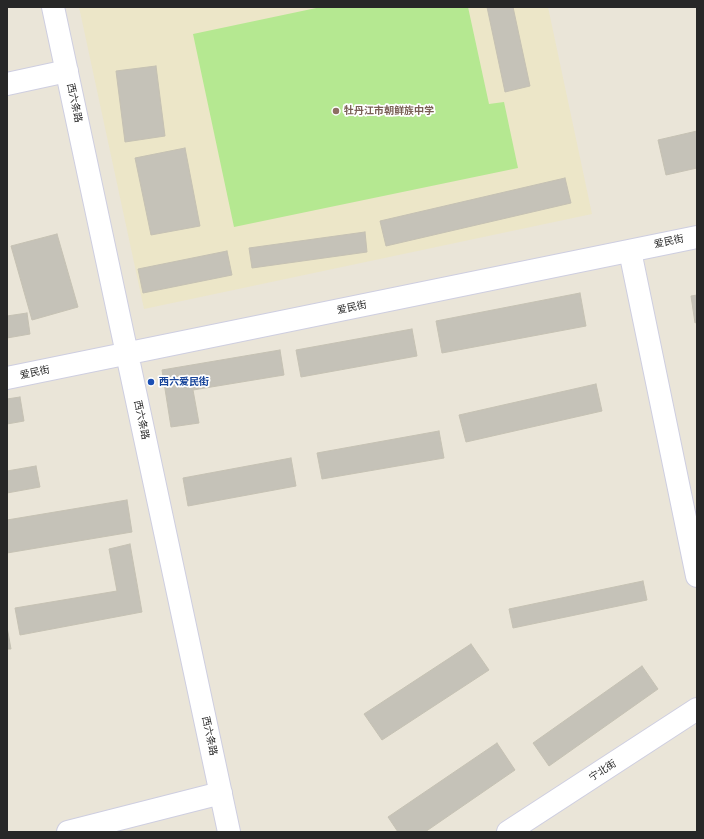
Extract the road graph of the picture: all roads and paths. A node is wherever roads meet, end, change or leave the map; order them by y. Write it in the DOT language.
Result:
graph roads {
  1 [pos="53,7"];
  2 [pos="67,71"];
  3 [pos="7,84"];
  4 [pos="697,237"];
  5 [pos="630,251"];
  6 [pos="127,354"];
  7 [pos="7,378"];
  8 [pos="697,576"];
  9 [pos="697,709"];
  10 [pos="221,793"];
  11 [pos="68,832"];
  12 [pos="230,832"];
  13 [pos="508,832"];
  1 -- 2 [label="street, 西六条路"];
  2 -- 3 [label="street"];
  2 -- 6 [label="street, 西六条路"];
  4 -- 5 [label="street, 爱民街"];
  5 -- 6 [label="street, 爱民街"];
  5 -- 8 [label="street"];
  6 -- 7 [label="street, 爱民街"];
  6 -- 10 [label="street, 西六条路"];
  9 -- 13 [label="street, 宁北街"];
  10 -- 11 [label="street"];
  10 -- 12 [label="street, 西六条路"];
}
